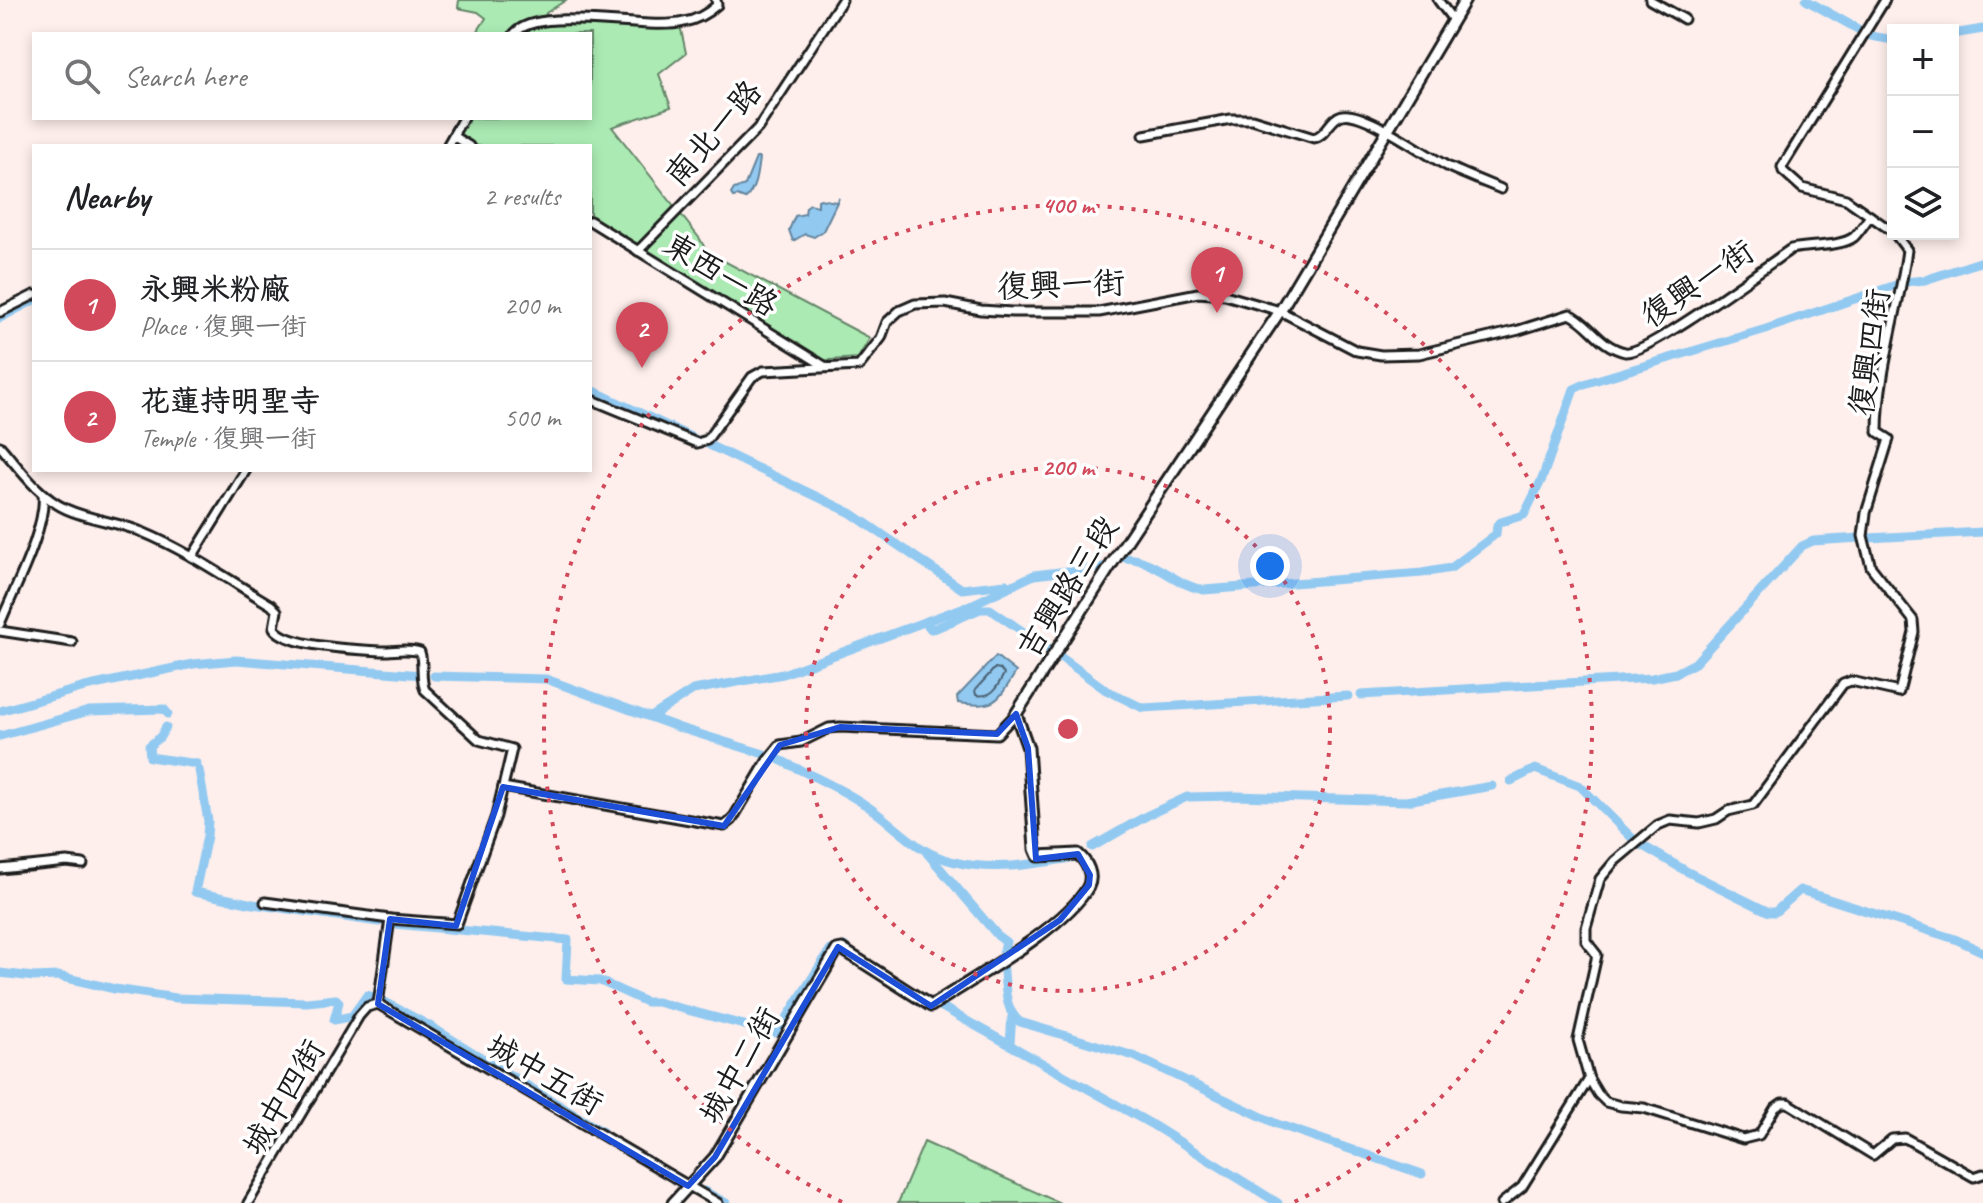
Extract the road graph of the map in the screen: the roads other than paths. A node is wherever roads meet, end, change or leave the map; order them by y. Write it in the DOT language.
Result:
graph roads {
  1 [pos="716,0"];
  2 [pos="842,0"];
  3 [pos="1438,0"];
  4 [pos="1465,0"];
  5 [pos="1650,0"];
  6 [pos="1885,0"];
  7 [pos="1684,19"];
  8 [pos="1453,20"];
  9 [pos="516,32"];
  10 [pos="462,120"];
  11 [pos="1387,130"];
  12 [pos="1144,135"];
  13 [pos="453,136"];
  14 [pos="448,144"];
  15 [pos="466,144"];
  16 [pos="1501,189"];
  17 [pos="1870,216"];
  18 [pos="592,222"];
  19 [pos="1887,228"];
  20 [pos="1899,240"];
  21 [pos="638,251"];
  22 [pos="32,296"];
  23 [pos="1280,311"];
  24 [pos="0,312"];
  25 [pos="826,367"];
  26 [pos="592,400"];
  27 [pos="0,446"];
  28 [pos="245,472"];
  29 [pos="43,494"];
  30 [pos="192,557"];
  31 [pos="0,624"];
  32 [pos="0,631"];
  33 [pos="72,642"];
  34 [pos="1016,714"];
  35 [pos="503,787"];
  36 [pos="83,864"];
  37 [pos="0,869"];
  38 [pos="265,902"];
  39 [pos="390,919"];
  40 [pos="378,1004"];
  41 [pos="1589,1079"];
  42 [pos="1983,1174"];
  43 [pos="688,1186"];
  44 [pos="248,1203"];
  45 [pos="673,1203"];
  46 [pos="718,1203"];
  47 [pos="1502,1203"];
  1 -- 9 [label="street"];
  2 -- 21 [label="street, 南北一路"];
  3 -- 8 [label="street"];
  4 -- 8 [label="street, 吉興路三段"];
  5 -- 7 [label="street"];
  6 -- 17 [label="street, 復興四街"];
  8 -- 11 [label="street, 吉興路三段"];
  10 -- 13 [label="street"];
  11 -- 12 [label="street"];
  11 -- 16 [label="street"];
  11 -- 23 [label="street, 吉興路三段"];
  13 -- 14 [label="street"];
  13 -- 15 [label="street"];
  17 -- 19 [label="street, 復興四街"];
  17 -- 23 [label="street, 復興一街"];
  18 -- 21 [label="street, 東西一路"];
  20 -- 41 [label="street, 復興四街"];
  21 -- 25 [label="street, 東西一路"];
  22 -- 24 [label="street"];
  23 -- 25 [label="street, 復興一街"];
  23 -- 34 [label="street, 吉興路三段"];
  25 -- 26 [label="street, 復興一街"];
  27 -- 29 [label="street"];
  28 -- 30 [label="street"];
  29 -- 30 [label="street"];
  29 -- 31 [label="street"];
  30 -- 35 [label="street"];
  32 -- 33 [label="street"];
  34 -- 35 [label="street"];
  34 -- 43 [label="street, 城中二街"];
  35 -- 39 [label="street"];
  36 -- 37 [label="street"];
  38 -- 39 [label="street"];
  39 -- 40 [label="street"];
  40 -- 43 [label="street, 城中五街"];
  40 -- 44 [label="street, 城中四街"];
  41 -- 42 [label="street"];
  41 -- 47 [label="street"];
  43 -- 45 [label="street, 城中二街"];
  43 -- 46 [label="street, 城中五街"];
}
